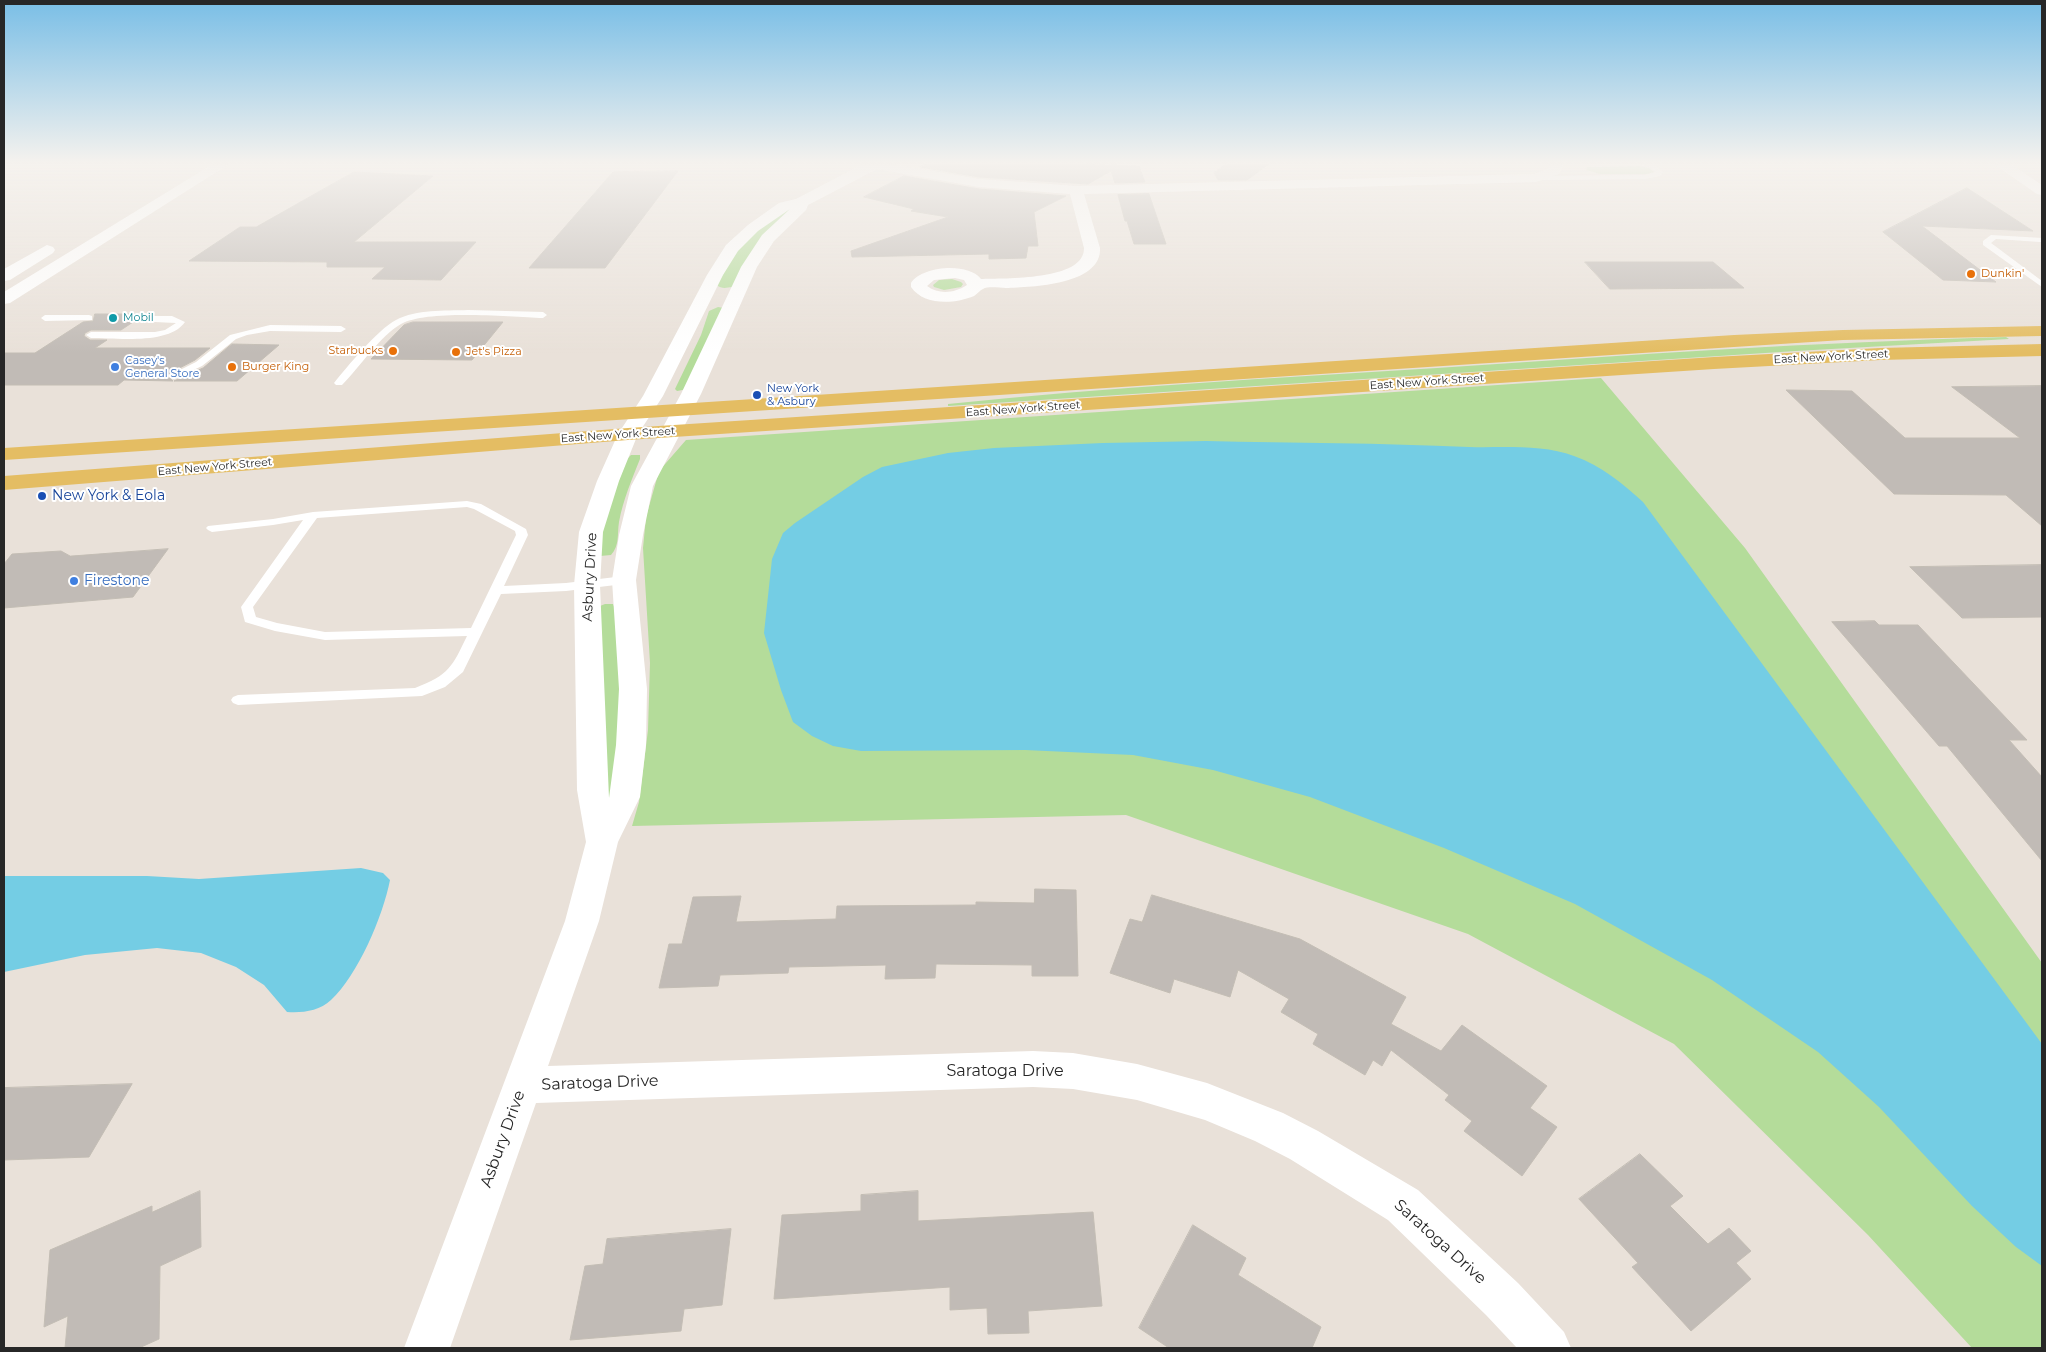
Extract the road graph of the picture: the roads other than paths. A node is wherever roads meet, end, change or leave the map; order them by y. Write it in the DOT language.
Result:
graph roads {
  1 [pos="120,227"];
  2 [pos="755,227"];
  3 [pos="780,227"];
  4 [pos="1086,227"];
  5 [pos="2040,240"];
  6 [pos="61,242"];
  7 [pos="4,276"];
  8 [pos="976,284"];
  9 [pos="2042,285"];
  10 [pos="4,299"];
  11 [pos="543,315"];
  12 [pos="45,318"];
  13 [pos="89,318"];
  14 [pos="137,318"];
  15 [pos="341,329"];
  16 [pos="2042,331"];
  17 [pos="91,335"];
  18 [pos="2042,350"];
  19 [pos="173,376"];
  20 [pos="339,383"];
  21 [pos="642,411"];
  22 [pos="677,421"];
  23 [pos="628,434"];
  24 [pos="4,454"];
  25 [pos="4,483"];
  26 [pos="314,515"];
  27 [pos="212,528"];
  28 [pos="624,580"];
  29 [pos="587,586"];
  30 [pos="496,590"];
  31 [pos="476,632"];
  32 [pos="238,700"];
  33 [pos="602,842"];
  34 [pos="523,1085"];
  35 [pos="427,1348"];
  36 [pos="1548,1348"];
  1 -- 10 [label="street"];
  2 -- 21 [label="street, Asbury Drive"];
  3 -- 22 [label="street, Asbury Drive"];
  4 -- 8 [label="street"];
  5 -- 9 [label="lane"];
  6 -- 7 [label="street"];
  11 -- 20 [label="lane"];
  12 -- 13 [label="lane"];
  14 -- 17 [label="lane"];
  15 -- 19 [label="lane"];
  16 -- 22 [label="main road, East New York Street"];
  18 -- 22 [label="main road, East New York Street"];
  21 -- 22 [label="main road, East New York Street"];
  21 -- 23 [label="street, Asbury Drive"];
  21 -- 24 [label="main road, East New York Street"];
  22 -- 23 [label="main road, East New York Street"];
  22 -- 28 [label="street, Asbury Drive"];
  23 -- 25 [label="main road, East New York Street"];
  23 -- 29 [label="street, Asbury Drive"];
  26 -- 27 [label="lane"];
  26 -- 30 [label="lane"];
  26 -- 31 [label="lane"];
  28 -- 29 [label="lane"];
  28 -- 33 [label="street, Asbury Drive"];
  29 -- 30 [label="lane"];
  29 -- 33 [label="street, Asbury Drive"];
  30 -- 31 [label="lane"];
  31 -- 32 [label="lane"];
  33 -- 34 [label="street, Asbury Drive"];
  34 -- 35 [label="street, Asbury Drive"];
  34 -- 36 [label="street, Saratoga Drive"];
}
